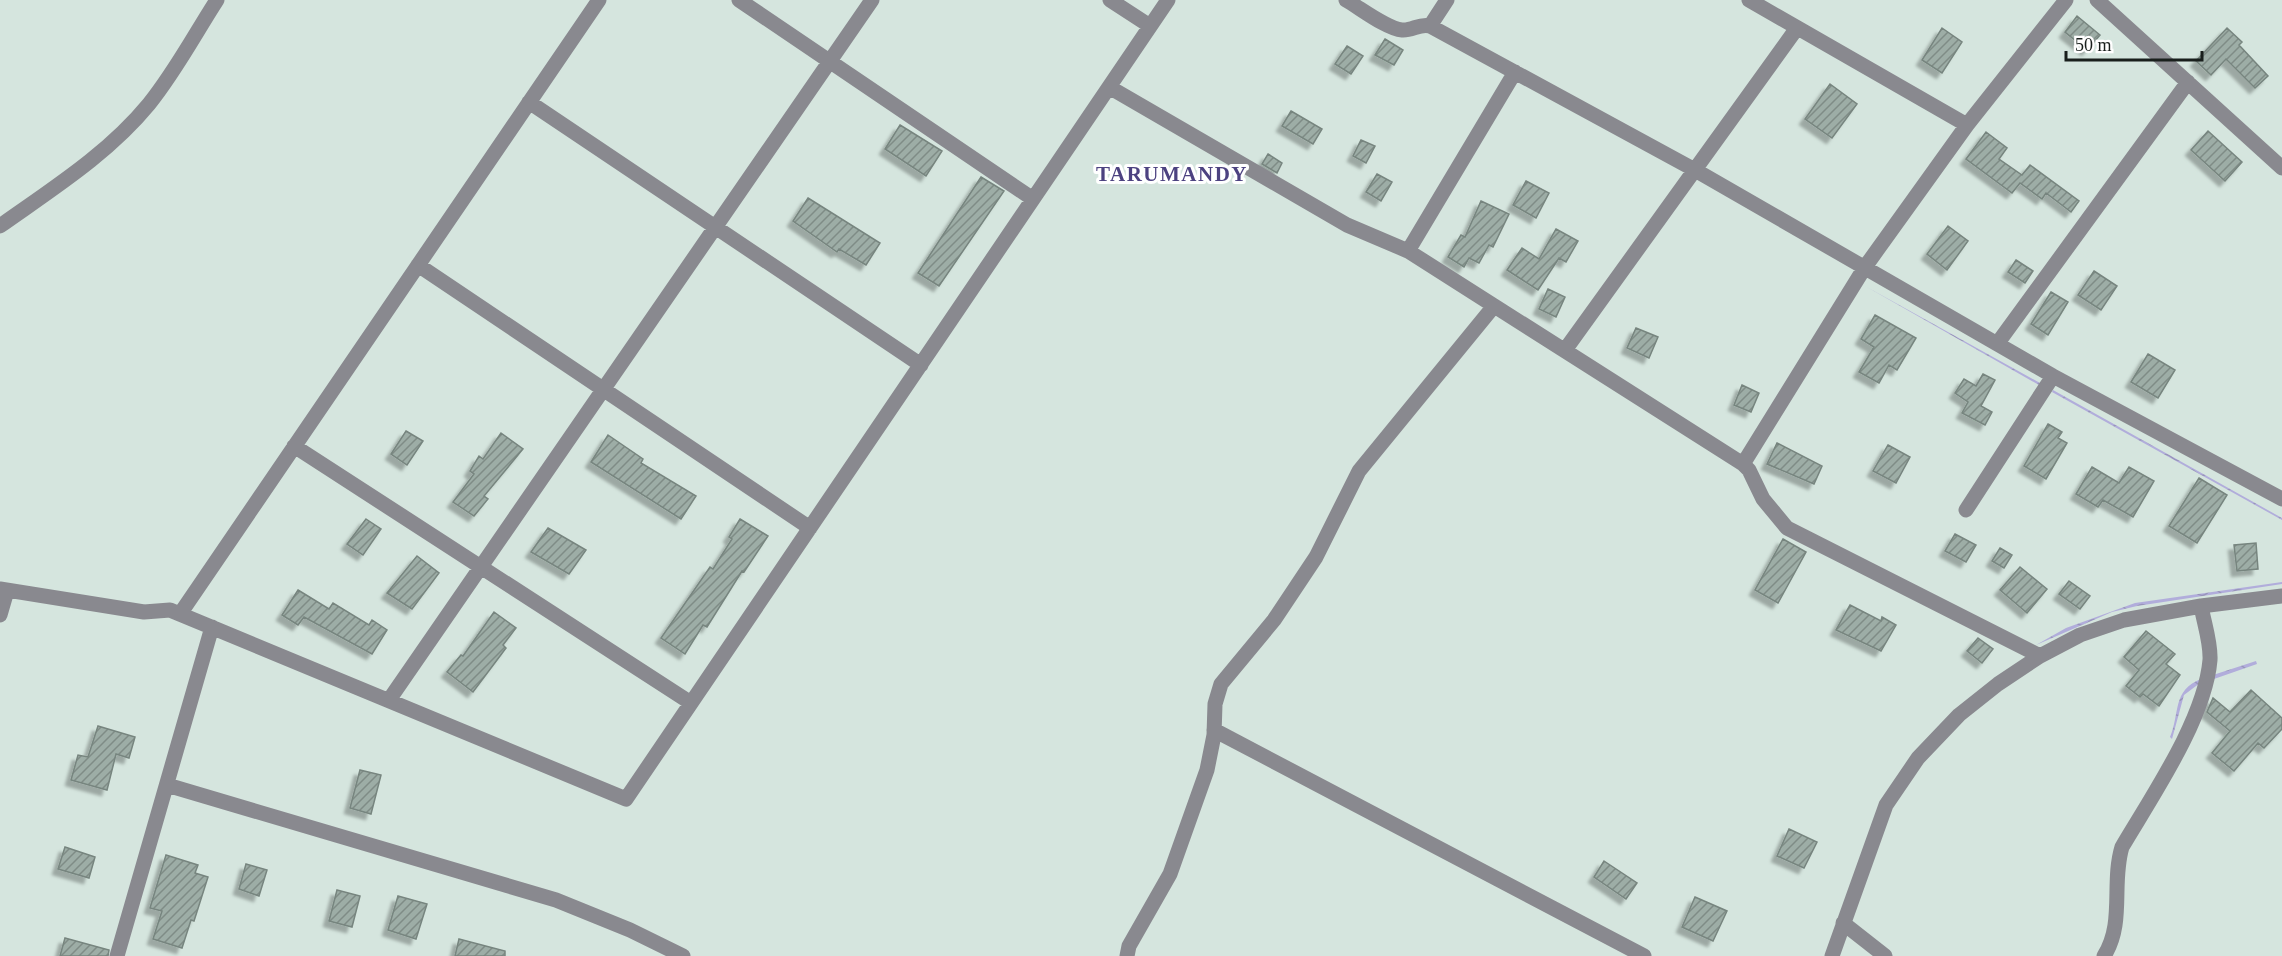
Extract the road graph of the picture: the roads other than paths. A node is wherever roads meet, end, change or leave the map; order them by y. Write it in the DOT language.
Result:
graph roads {
  1 [pos="217,0"];
  2 [pos="599,0"];
  3 [pos="739,0"];
  4 [pos="872,0"];
  5 [pos="1110,0"];
  6 [pos="1168,0"];
  7 [pos="1346,0"];
  8 [pos="1447,0"];
  9 [pos="1749,0"];
  10 [pos="2066,0"];
  11 [pos="2097,0"];
  12 [pos="1428,25"];
  13 [pos="1150,26"];
  14 [pos="1797,28"];
  15 [pos="829,61"];
  16 [pos="1515,72"];
  17 [pos="2188,82"];
  18 [pos="1109,87"];
  19 [pos="530,102"];
  20 [pos="1967,125"];
  21 [pos="2282,168"];
  22 [pos="1695,170"];
  23 [pos="1033,199"];
  24 [pos="0,226"];
  25 [pos="715,227"];
  26 [pos="1408,251"];
  27 [pos="418,265"];
  28 [pos="1865,267"];
  29 [pos="1494,306"];
  30 [pos="1997,344"];
  31 [pos="1565,350"];
  32 [pos="921,364"];
  33 [pos="2053,376"];
  34 [pos="603,390"];
  35 [pos="294,446"];
  36 [pos="1743,464"];
  37 [pos="2282,499"];
  38 [pos="1966,510"];
  39 [pos="810,528"];
  40 [pos="481,567"];
  41 [pos="3,590"];
  42 [pos="2282,596"];
  43 [pos="2201,606"];
  44 [pos="177,613"];
  45 [pos="0,615"];
  46 [pos="212,627"];
  47 [pos="2040,656"];
  48 [pos="389,700"];
  49 [pos="691,703"];
  50 [pos="1214,730"];
  51 [pos="167,785"];
  52 [pos="1844,923"];
  53 [pos="117,956"];
  54 [pos="683,956"];
  55 [pos="1127,956"];
  56 [pos="1644,956"];
  57 [pos="1832,956"];
  58 [pos="1885,956"];
  59 [pos="2104,956"];
  1 -- 24 [label="street"];
  2 -- 19 [label="street"];
  3 -- 15 [label="street"];
  4 -- 15 [label="street"];
  5 -- 13 [label="street"];
  6 -- 13 [label="street"];
  7 -- 12 [label="street"];
  8 -- 12 [label="street"];
  9 -- 14 [label="street"];
  10 -- 20 [label="street"];
  11 -- 17 [label="street"];
  12 -- 16 [label="street"];
  13 -- 18 [label="street"];
  14 -- 20 [label="street"];
  14 -- 22 [label="street"];
  15 -- 23 [label="street"];
  15 -- 25 [label="street"];
  16 -- 22 [label="street"];
  16 -- 26 [label="street"];
  17 -- 21 [label="street"];
  17 -- 30 [label="street"];
  18 -- 23 [label="street"];
  18 -- 26 [label="street"];
  19 -- 25 [label="street"];
  19 -- 27 [label="street"];
  20 -- 28 [label="street"];
  22 -- 28 [label="street"];
  22 -- 31 [label="street"];
  23 -- 32 [label="street"];
  25 -- 32 [label="street"];
  25 -- 34 [label="street"];
  26 -- 29 [label="street"];
  27 -- 34 [label="street"];
  27 -- 35 [label="street"];
  28 -- 30 [label="street"];
  28 -- 36 [label="street"];
  29 -- 31 [label="street"];
  29 -- 50 [label="street"];
  30 -- 33 [label="street"];
  31 -- 36 [label="street"];
  32 -- 39 [label="street"];
  33 -- 37 [label="street"];
  33 -- 38 [label="street"];
  34 -- 39 [label="street"];
  34 -- 40 [label="street"];
  35 -- 40 [label="street"];
  35 -- 44 [label="street"];
  36 -- 47 [label="street"];
  39 -- 49 [label="street"];
  40 -- 48 [label="street"];
  40 -- 49 [label="street"];
  41 -- 44 [label="street"];
  41 -- 45 [label="street"];
  42 -- 43 [label="street"];
  43 -- 47 [label="street"];
  43 -- 59 [label="street"];
  44 -- 46 [label="street"];
  46 -- 48 [label="street"];
  46 -- 51 [label="street"];
  47 -- 52 [label="street"];
  48 -- 49 [label="street"];
  50 -- 55 [label="street"];
  50 -- 56 [label="street"];
  51 -- 53 [label="street"];
  51 -- 54 [label="street"];
  52 -- 57 [label="street"];
  52 -- 58 [label="street"];
}
